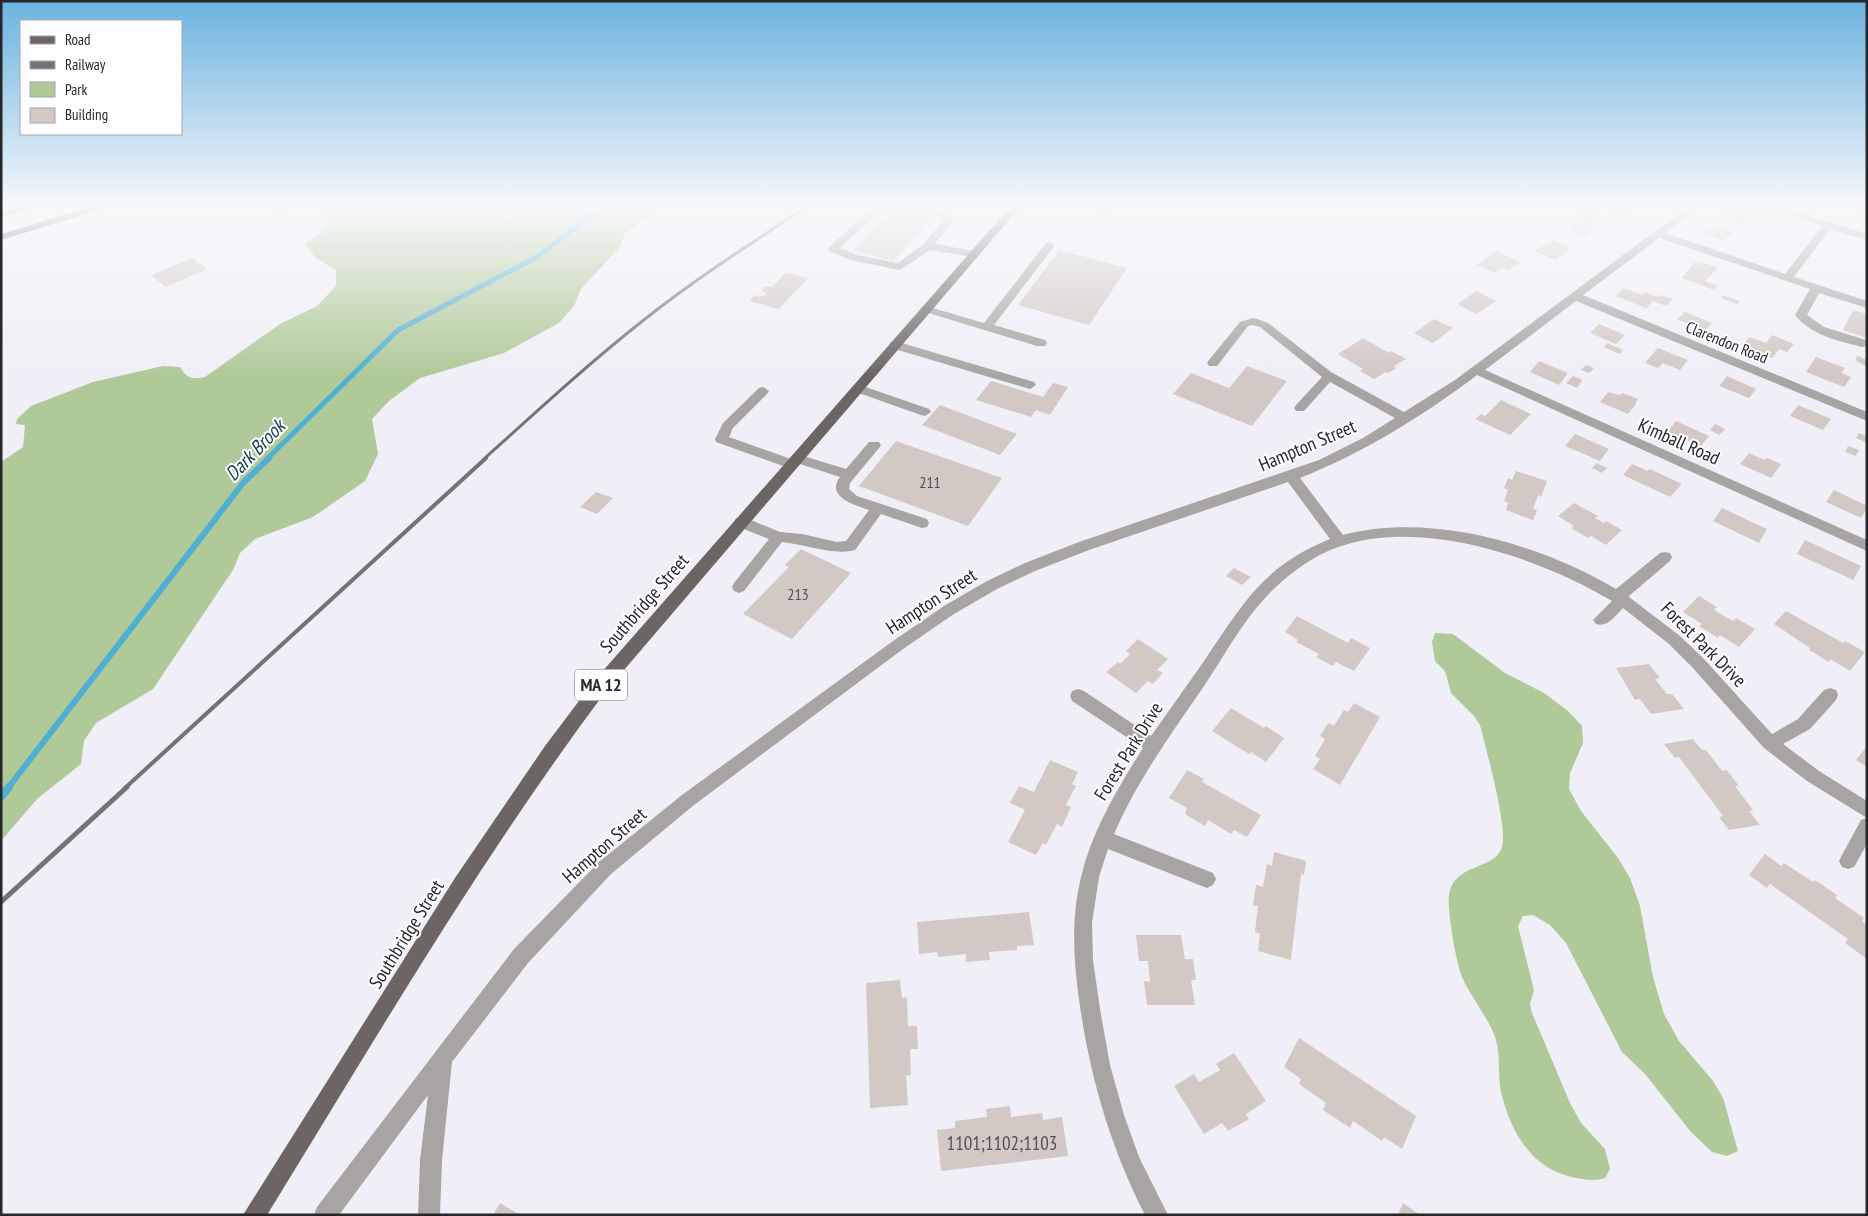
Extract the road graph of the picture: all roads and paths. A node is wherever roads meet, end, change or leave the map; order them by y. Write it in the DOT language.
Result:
graph roads {
  1 [pos="878,263"];
  2 [pos="906,263"];
  3 [pos="966,263"];
  4 [pos="1036,263"];
  5 [pos="1619,263"];
  6 [pos="1742,263"];
  7 [pos="1799,263"];
  8 [pos="1787,278"];
  9 [pos="1816,288"];
  10 [pos="1575,296"];
  11 [pos="1867,305"];
  12 [pos="926,309"];
  13 [pos="987,327"];
  14 [pos="1041,343"];
  15 [pos="1862,344"];
  16 [pos="894,345"];
  17 [pos="1213,363"];
  18 [pos="1475,370"];
  19 [pos="1329,376"];
  20 [pos="1030,385"];
  21 [pos="857,388"];
  22 [pos="763,391"];
  23 [pos="1300,408"];
  24 [pos="925,412"];
  25 [pos="1867,417"];
  26 [pos="1405,418"];
  27 [pos="874,445"];
  28 [pos="794,461"];
  29 [pos="849,476"];
  30 [pos="1291,476"];
  31 [pos="878,508"];
  32 [pos="741,522"];
  33 [pos="922,522"];
  34 [pos="778,537"];
  35 [pos="1340,541"];
  36 [pos="1867,546"];
  37 [pos="1665,557"];
  38 [pos="739,587"];
  39 [pos="1620,597"];
  40 [pos="1600,620"];
  41 [pos="1830,694"];
  42 [pos="1078,696"];
  43 [pos="1770,743"];
  44 [pos="1154,747"];
  45 [pos="1867,810"];
  46 [pos="1867,826"];
  47 [pos="1102,838"];
  48 [pos="1848,861"];
  49 [pos="1207,879"];
  50 [pos="442,1059"];
  51 [pos="254,1215"];
  52 [pos="325,1215"];
  53 [pos="430,1215"];
  54 [pos="1157,1215"];
  1 -- 2 [label="street"];
  3 -- 12 [label="main road, Southbridge Street / MA 12"];
  4 -- 13 [label="street"];
  5 -- 10 [label="street, Hampton Street"];
  6 -- 8 [label="street"];
  7 -- 8 [label="street"];
  8 -- 9 [label="street"];
  9 -- 11 [label="street"];
  9 -- 15 [label="street"];
  10 -- 18 [label="street, Hampton Street"];
  10 -- 25 [label="street, Clarendon Road"];
  12 -- 13 [label="street"];
  12 -- 16 [label="main road, Southbridge Street / MA 12"];
  13 -- 14 [label="street"];
  16 -- 20 [label="street"];
  16 -- 21 [label="main road, Southbridge Street / MA 12"];
  17 -- 19 [label="street"];
  18 -- 26 [label="street, Hampton Street"];
  18 -- 36 [label="street, Kimball Road"];
  19 -- 23 [label="street"];
  19 -- 26 [label="street"];
  21 -- 24 [label="street"];
  21 -- 28 [label="main road, Southbridge Street / MA 12"];
  22 -- 28 [label="street"];
  26 -- 30 [label="street, Hampton Street"];
  27 -- 29 [label="street"];
  28 -- 29 [label="street"];
  28 -- 32 [label="main road, Southbridge Street / MA 12"];
  29 -- 31 [label="street"];
  30 -- 35 [label="street"];
  30 -- 50 [label="street, Hampton Street"];
  31 -- 33 [label="street"];
  31 -- 34 [label="street"];
  32 -- 34 [label="street"];
  32 -- 51 [label="main road, Southbridge Street / MA 12"];
  34 -- 38 [label="street"];
  35 -- 39 [label="street, Forest Park Drive"];
  35 -- 44 [label="street, Forest Park Drive"];
  37 -- 39 [label="street"];
  39 -- 40 [label="street"];
  39 -- 43 [label="street, Forest Park Drive"];
  41 -- 43 [label="street"];
  42 -- 44 [label="street"];
  43 -- 45 [label="street, Forest Park Drive"];
  44 -- 47 [label="street, Forest Park Drive"];
  46 -- 48 [label="street"];
  47 -- 49 [label="street"];
  47 -- 54 [label="street, Forest Park Drive"];
  50 -- 52 [label="street, Hampton Street"];
  50 -- 53 [label="street"];
}
